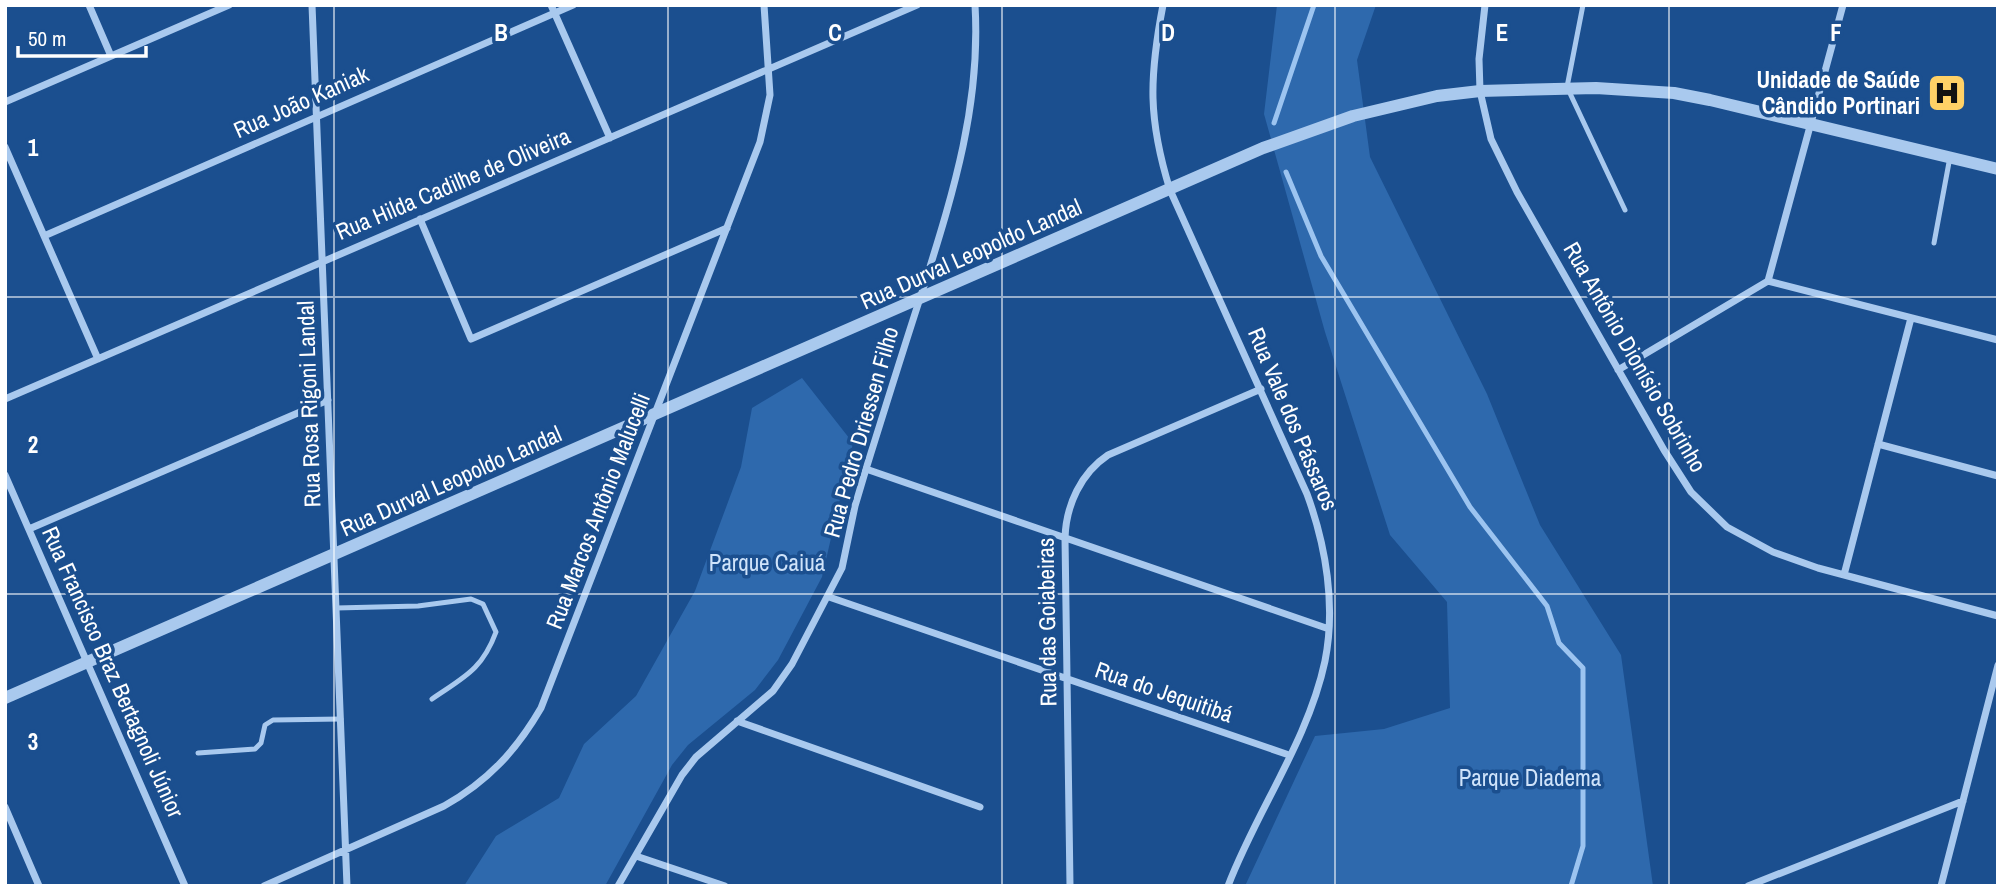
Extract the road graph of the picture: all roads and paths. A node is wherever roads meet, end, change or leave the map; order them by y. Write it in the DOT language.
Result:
graph roads {
  1 [pos="89,5"];
  2 [pos="229,5"];
  3 [pos="312,5"];
  4 [pos="573,5"];
  5 [pos="764,5"];
  6 [pos="917,5"];
  7 [pos="975,5"];
  8 [pos="1163,5"];
  9 [pos="1485,5"];
  10 [pos="1583,5"];
  11 [pos="1843,5"];
  12 [pos="553,9"];
  13 [pos="111,56"];
  14 [pos="770,69"];
  15 [pos="1567,87"];
  16 [pos="1480,90"];
  17 [pos="5,102"];
  18 [pos="317,116"];
  19 [pos="1811,123"];
  20 [pos="610,138"];
  21 [pos="5,147"];
  22 [pos="1950,157"];
  23 [pos="1998,169"];
  24 [pos="1170,190"];
  25 [pos="1625,210"];
  26 [pos="420,219"];
  27 [pos="727,229"];
  28 [pos="44,236"];
  29 [pos="1934,243"];
  30 [pos="322,262"];
  31 [pos="1768,281"];
  32 [pos="919,299"];
  33 [pos="1911,317"];
  34 [pos="1998,340"];
  35 [pos="98,359"];
  36 [pos="1618,370"];
  37 [pos="1261,389"];
  38 [pos="5,399"];
  39 [pos="328,400"];
  40 [pos="656,414"];
  41 [pos="1878,444"];
  42 [pos="866,469"];
  43 [pos="5,475"];
  44 [pos="1998,476"];
  45 [pos="29,529"];
  46 [pos="1065,538"];
  47 [pos="334,555"];
  48 [pos="1844,575"];
  49 [pos="829,597"];
  50 [pos="336,608"];
  51 [pos="1998,616"];
  52 [pos="1329,629"];
  53 [pos="87,662"];
  54 [pos="1998,665"];
  55 [pos="1067,679"];
  56 [pos="5,698"];
  57 [pos="432,699"];
  58 [pos="341,719"];
  59 [pos="737,721"];
  60 [pos="198,753"];
  61 [pos="1289,755"];
  62 [pos="1963,801"];
  63 [pos="5,807"];
  64 [pos="980,807"];
  65 [pos="346,850"];
  66 [pos="636,856"];
  67 [pos="39,886"];
  68 [pos="185,886"];
  69 [pos="264,886"];
  70 [pos="348,886"];
  71 [pos="618,886"];
  72 [pos="724,886"];
  73 [pos="1070,886"];
  74 [pos="1228,886"];
  75 [pos="1748,886"];
  76 [pos="1941,886"];
  1 -- 13 [label="street"];
  2 -- 13 [label="street"];
  3 -- 18 [label="street, Rua Rosa Rigoni Landal"];
  4 -- 12 [label="street, Rua João Kaniak"];
  5 -- 14 [label="street, Rua Marcos Antônio Malucelli"];
  6 -- 14 [label="street, Rua Hilda Cadilhe de Oliveira"];
  7 -- 32 [label="street, Rua Pedro Driessen Filho"];
  8 -- 24 [label="street, Rua Vale dos Pássaros"];
  9 -- 16 [label="street, Rua Antônio Dionísio Sobrinho"];
  10 -- 15 [label="lane"];
  11 -- 19 [label="street"];
  12 -- 18 [label="street, Rua João Kaniak"];
  12 -- 20 [label="street"];
  13 -- 17 [label="street"];
  14 -- 20 [label="street, Rua Hilda Cadilhe de Oliveira"];
  14 -- 27 [label="street, Rua Marcos Antônio Malucelli"];
  15 -- 16 [label="street, Rua Durval Leopoldo Landal"];
  15 -- 19 [label="street, Rua Durval Leopoldo Landal"];
  15 -- 25 [label="lane"];
  16 -- 24 [label="street, Rua Durval Leopoldo Landal"];
  16 -- 36 [label="street, Rua Antônio Dionísio Sobrinho"];
  18 -- 28 [label="street, Rua João Kaniak"];
  18 -- 30 [label="street, Rua Rosa Rigoni Landal"];
  19 -- 22 [label="street, Rua Durval Leopoldo Landal"];
  19 -- 31 [label="street"];
  20 -- 26 [label="street, Rua Hilda Cadilhe de Oliveira"];
  21 -- 28 [label="street"];
  22 -- 23 [label="street, Rua Durval Leopoldo Landal"];
  22 -- 29 [label="lane"];
  24 -- 32 [label="street, Rua Durval Leopoldo Landal"];
  24 -- 37 [label="street, Rua Vale dos Pássaros"];
  26 -- 27 [label="street"];
  26 -- 30 [label="street, Rua Hilda Cadilhe de Oliveira"];
  27 -- 40 [label="street, Rua Marcos Antônio Malucelli"];
  28 -- 35 [label="street"];
  30 -- 35 [label="street, Rua Hilda Cadilhe de Oliveira"];
  30 -- 39 [label="street, Rua Rosa Rigoni Landal"];
  31 -- 33 [label="street"];
  31 -- 36 [label="street"];
  32 -- 40 [label="street, Rua Durval Leopoldo Landal"];
  32 -- 42 [label="street, Rua Pedro Driessen Filho"];
  33 -- 34 [label="street"];
  33 -- 41 [label="street"];
  35 -- 38 [label="street, Rua Hilda Cadilhe de Oliveira"];
  36 -- 48 [label="street, Rua Antônio Dionísio Sobrinho"];
  37 -- 46 [label="street, Rua das Goiabeiras"];
  37 -- 52 [label="street, Rua Vale dos Pássaros"];
  39 -- 45 [label="street"];
  39 -- 47 [label="street, Rua Rosa Rigoni Landal"];
  40 -- 47 [label="street, Rua Durval Leopoldo Landal"];
  40 -- 65 [label="street, Rua Marcos Antônio Malucelli"];
  41 -- 44 [label="street"];
  41 -- 48 [label="street"];
  42 -- 46 [label="street"];
  42 -- 49 [label="street, Rua Pedro Driessen Filho"];
  43 -- 45 [label="street, Rua Francisco Braz Bertagnoli Júnior"];
  45 -- 53 [label="street, Rua Francisco Braz Bertagnoli Júnior"];
  46 -- 52 [label="street"];
  46 -- 55 [label="street, Rua das Goiabeiras"];
  47 -- 50 [label="street, Rua Rosa Rigoni Landal"];
  47 -- 53 [label="street, Rua Durval Leopoldo Landal"];
  48 -- 51 [label="street, Rua Antônio Dionísio Sobrinho"];
  49 -- 55 [label="street, Rua do Jequitibá"];
  49 -- 59 [label="street, Rua Pedro Driessen Filho"];
  50 -- 57 [label="lane"];
  50 -- 58 [label="street, Rua Rosa Rigoni Landal"];
  52 -- 61 [label="street, Rua Vale dos Pássaros"];
  53 -- 56 [label="street, Rua Durval Leopoldo Landal"];
  53 -- 68 [label="street, Rua Francisco Braz Bertagnoli Júnior"];
  54 -- 62 [label="street"];
  55 -- 61 [label="street, Rua do Jequitibá"];
  55 -- 73 [label="street, Rua das Goiabeiras"];
  58 -- 60 [label="lane"];
  58 -- 65 [label="street, Rua Rosa Rigoni Landal"];
  59 -- 64 [label="street"];
  59 -- 66 [label="street, Rua Pedro Driessen Filho"];
  61 -- 74 [label="street, Rua Vale dos Pássaros"];
  62 -- 75 [label="street"];
  62 -- 76 [label="street"];
  63 -- 67 [label="street"];
  65 -- 69 [label="street, Rua Marcos Antônio Malucelli"];
  65 -- 70 [label="street, Rua Rosa Rigoni Landal"];
  66 -- 71 [label="street, Rua Pedro Driessen Filho"];
  66 -- 72 [label="street"];
}
